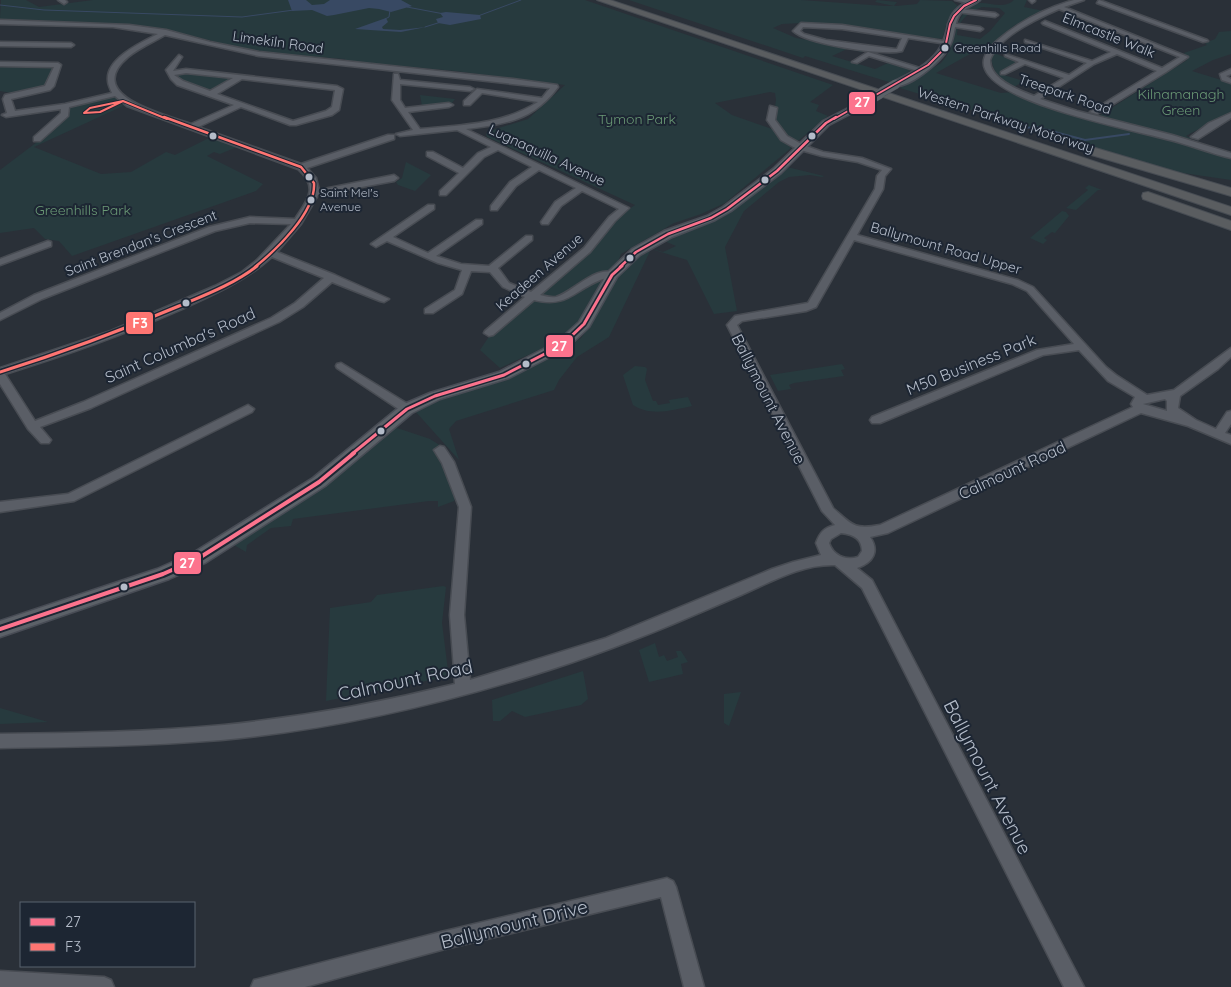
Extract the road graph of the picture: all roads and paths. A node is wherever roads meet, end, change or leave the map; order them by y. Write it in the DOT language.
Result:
graph roads {
  1 [pos="601,0"];
  2 [pos="616,0"];
  3 [pos="958,0"];
  4 [pos="1076,0"];
  5 [pos="973,1"];
  6 [pos="1099,2"];
  7 [pos="1059,7"];
  8 [pos="959,11"];
  9 [pos="994,15"];
  10 [pos="1146,20"];
  11 [pos="0,22"];
  12 [pos="1137,22"];
  13 [pos="1045,23"];
  14 [pos="1127,25"];
  15 [pos="950,26"];
  16 [pos="842,28"];
  17 [pos="1115,28"];
  18 [pos="980,30"];
  19 [pos="166,32"];
  20 [pos="906,36"];
  21 [pos="1027,41"];
  22 [pos="1205,41"];
  23 [pos="948,42"];
  24 [pos="834,43"];
  25 [pos="0,44"];
  26 [pos="71,45"];
  27 [pos="1118,52"];
  28 [pos="1007,55"];
  29 [pos="179,57"];
  30 [pos="855,62"];
  31 [pos="1022,62"];
  32 [pos="1092,62"];
  33 [pos="0,64"];
  34 [pos="921,70"];
  35 [pos="1164,71"];
  36 [pos="1231,71"];
  37 [pos="170,73"];
  38 [pos="1003,73"];
  39 [pos="241,77"];
  40 [pos="1068,77"];
  41 [pos="1231,81"];
  42 [pos="470,89"];
  43 [pos="0,93"];
  44 [pos="116,94"];
  45 [pos="210,94"];
  46 [pos="10,96"];
  47 [pos="870,96"];
  48 [pos="1035,99"];
  49 [pos="542,100"];
  50 [pos="467,102"];
  51 [pos="239,104"];
  52 [pos="450,105"];
  53 [pos="64,106"];
  54 [pos="773,108"];
  55 [pos="944,108"];
  56 [pos="403,110"];
  57 [pos="1094,112"];
  58 [pos="1231,115"];
  59 [pos="460,126"];
  60 [pos="191,127"];
  61 [pos="417,130"];
  62 [pos="400,134"];
  63 [pos="391,137"];
  64 [pos="1195,137"];
  65 [pos="36,139"];
  66 [pos="498,147"];
  67 [pos="800,147"];
  68 [pos="430,154"];
  69 [pos="1231,156"];
  70 [pos="539,166"];
  71 [pos="301,167"];
  72 [pos="464,172"];
  73 [pos="394,178"];
  74 [pos="582,187"];
  75 [pos="1231,191"];
  76 [pos="314,193"];
  77 [pos="443,193"];
  78 [pos="1231,203"];
  79 [pos="431,207"];
  80 [pos="494,208"];
  81 [pos="625,208"];
  82 [pos="1231,211"];
  83 [pos="298,222"];
  84 [pos="478,222"];
  85 [pos="545,222"];
  86 [pos="1231,228"];
  87 [pos="852,236"];
  88 [pos="385,237"];
  89 [pos="529,238"];
  90 [pos="48,244"];
  91 [pos="376,244"];
  92 [pos="270,253"];
  93 [pos="430,256"];
  94 [pos="0,262"];
  95 [pos="467,268"];
  96 [pos="490,269"];
  97 [pos="612,275"];
  98 [pos="332,277"];
  99 [pos="534,296"];
  100 [pos="384,299"];
  101 [pos="429,311"];
  102 [pos="0,317"];
  103 [pos="489,333"];
  104 [pos="1081,346"];
  105 [pos="1231,351"];
  106 [pos="341,366"];
  107 [pos="0,374"];
  108 [pos="1176,393"];
  109 [pos="1142,404"];
  110 [pos="248,409"];
  111 [pos="407,409"];
  112 [pos="1156,412"];
  113 [pos="1231,415"];
  114 [pos="876,420"];
  115 [pos="1192,423"];
  116 [pos="32,426"];
  117 [pos="1218,434"];
  118 [pos="45,440"];
  119 [pos="1231,440"];
  120 [pos="440,450"];
  121 [pos="0,507"];
  122 [pos="828,511"];
  123 [pos="824,540"];
  124 [pos="861,540"];
  125 [pos="839,562"];
  126 [pos="799,565"];
  127 [pos="867,584"];
  128 [pos="0,630"];
  129 [pos="463,689"];
  130 [pos="0,741"];
  131 [pos="0,980"];
  132 [pos="104,987"];
  133 [pos="261,987"];
  134 [pos="694,987"];
  135 [pos="1074,987"];
  1 -- 47 [label="highway, Western Parkway Motorway"];
  2 -- 55 [label="highway, Western Parkway Motorway"];
  3 -- 5 [label="street"];
  4 -- 7 [label="street, Treepark Road"];
  5 -- 8 [label="main road"];
  6 -- 10 [label="street"];
  7 -- 17 [label="street"];
  7 -- 48 [label="street, Treepark Road"];
  8 -- 9 [label="street"];
  8 -- 15 [label="main road"];
  10 -- 12 [label="street"];
  10 -- 22 [label="street"];
  11 -- 19 [label="street, Limekiln Road"];
  13 -- 27 [label="street, Elmcastle Walk"];
  14 -- 17 [label="street"];
  15 -- 18 [label="street"];
  15 -- 23 [label="main road"];
  16 -- 20 [label="street"];
  16 -- 24 [label="street"];
  16 -- 24 [label="street"];
  17 -- 35 [label="street"];
  19 -- 44 [label="street"];
  19 -- 49 [label="street, Limekiln Road"];
  20 -- 23 [label="street"];
  20 -- 24 [label="street"];
  21 -- 32 [label="street"];
  23 -- 34 [label="main road"];
  25 -- 26 [label="street"];
  27 -- 32 [label="street"];
  27 -- 35 [label="street, Elmcastle Walk"];
  28 -- 31 [label="street"];
  29 -- 37 [label="street"];
  30 -- 34 [label="street"];
  31 -- 38 [label="street"];
  31 -- 40 [label="street"];
  32 -- 40 [label="street"];
  33 -- 46 [label="street"];
  34 -- 47 [label="main road, bridge"];
  35 -- 57 [label="street"];
  36 -- 41 [label="street"];
  37 -- 39 [label="street"];
  37 -- 45 [label="street"];
  39 -- 45 [label="street"];
  39 -- 51 [label="street"];
  40 -- 48 [label="street"];
  42 -- 56 [label="street"];
  43 -- 46 [label="street"];
  44 -- 53 [label="street"];
  44 -- 60 [label="street"];
  45 -- 51 [label="street"];
  46 -- 53 [label="street"];
  47 -- 67 [label="main road"];
  47 -- 82 [label="highway, Western Parkway Motorway"];
  47 -- 86 [label="highway"];
  48 -- 69 [label="street, Treepark Road"];
  49 -- 50 [label="street"];
  49 -- 59 [label="street"];
  51 -- 60 [label="street"];
  52 -- 56 [label="street"];
  53 -- 65 [label="street"];
  54 -- 67 [label="street"];
  55 -- 75 [label="highway"];
  55 -- 78 [label="highway, Western Parkway Motorway"];
  56 -- 61 [label="street"];
  58 -- 64 [label="street"];
  59 -- 61 [label="street"];
  59 -- 66 [label="street, Lugnaquilla Avenue"];
  60 -- 71 [label="street"];
  61 -- 62 [label="street"];
  63 -- 71 [label="street"];
  66 -- 70 [label="street, Lugnaquilla Avenue"];
  66 -- 72 [label="street"];
  67 -- 87 [label="street, Ballymount Road Upper"];
  67 -- 97 [label="main road"];
  68 -- 72 [label="street"];
  70 -- 74 [label="street, Lugnaquilla Avenue"];
  70 -- 80 [label="street"];
  71 -- 76 [label="street"];
  72 -- 77 [label="street"];
  73 -- 76 [label="street"];
  74 -- 81 [label="street, Lugnaquilla Avenue"];
  74 -- 85 [label="street"];
  76 -- 83 [label="street"];
  79 -- 88 [label="street"];
  81 -- 99 [label="street, Keadeen Avenue"];
  83 -- 92 [label="street"];
  83 -- 102 [label="street, Saint Brendan's Crescent"];
  84 -- 93 [label="street"];
  87 -- 104 [label="street, Ballymount Road Upper"];
  87 -- 122 [label="street, Ballymount Avenue"];
  88 -- 91 [label="street"];
  88 -- 93 [label="street"];
  89 -- 96 [label="street"];
  90 -- 94 [label="street"];
  92 -- 98 [label="street"];
  92 -- 107 [label="street"];
  93 -- 95 [label="street"];
  95 -- 96 [label="street"];
  95 -- 101 [label="street"];
  96 -- 99 [label="street"];
  97 -- 99 [label="street"];
  97 -- 111 [label="main road"];
  98 -- 100 [label="street"];
  98 -- 116 [label="street, Saint Columba's Road"];
  99 -- 103 [label="street, Keadeen Avenue"];
  104 -- 109 [label="street, Ballymount Road Upper"];
  104 -- 114 [label="street, M50 Business Park"];
  105 -- 108 [label="street, Calmount Road"];
  106 -- 111 [label="street"];
  107 -- 116 [label="street"];
  108 -- 109 [label="street, Calmount Road"];
  108 -- 112 [label="street, Calmount Road"];
  108 -- 115 [label="street, Ballymount Road Upper"];
  109 -- 112 [label="street, Ballymount Road Upper"];
  109 -- 124 [label="street, Calmount Road"];
  110 -- 121 [label="street"];
  111 -- 128 [label="main road"];
  112 -- 115 [label="street, Ballymount Road Upper"];
  113 -- 117 [label="street"];
  115 -- 117 [label="street, Ballymount Road Upper"];
  116 -- 118 [label="street"];
  117 -- 119 [label="street, Ballymount Road Upper"];
  120 -- 129 [label="street"];
  122 -- 123 [label="street"];
  122 -- 124 [label="street, Ballymount Avenue"];
  123 -- 124 [label="street"];
  123 -- 125 [label="street"];
  123 -- 126 [label="street, Calmount Road"];
  124 -- 125 [label="street"];
  124 -- 127 [label="street, Ballymount Avenue"];
  125 -- 126 [label="street, Calmount Road"];
  125 -- 127 [label="street, Ballymount Avenue"];
  126 -- 129 [label="street, Calmount Road"];
  127 -- 135 [label="street, Ballymount Avenue"];
  129 -- 130 [label="street, Calmount Road"];
  131 -- 132 [label="street"];
  133 -- 134 [label="street, Ballymount Drive"];
}
